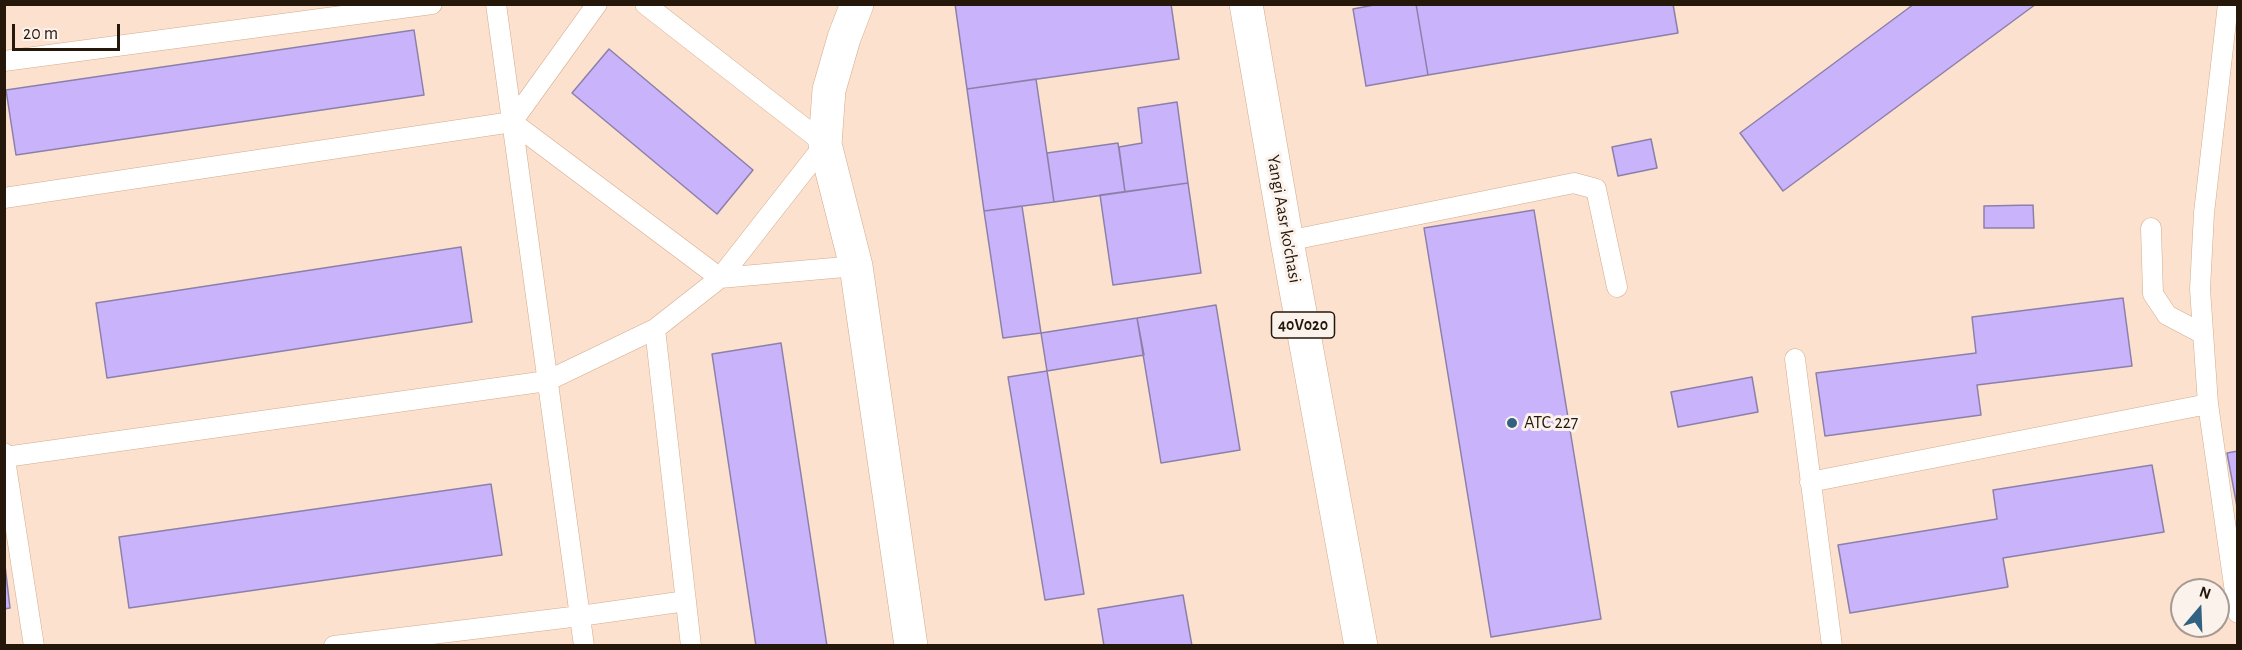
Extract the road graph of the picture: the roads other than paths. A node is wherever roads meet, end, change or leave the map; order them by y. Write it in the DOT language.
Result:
graph roads {
  1 [pos="432,4"];
  2 [pos="496,4"];
  3 [pos="597,4"];
  4 [pos="645,4"];
  5 [pos="857,4"];
  6 [pos="1246,4"];
  7 [pos="2228,4"];
  8 [pos="4,61"];
  9 [pos="512,122"];
  10 [pos="825,144"];
  11 [pos="4,198"];
  12 [pos="2151,228"];
  13 [pos="1287,241"];
  14 [pos="856,266"];
  15 [pos="720,278"];
  16 [pos="1617,287"];
  17 [pos="655,329"];
  18 [pos="2203,334"];
  19 [pos="1794,359"];
  20 [pos="547,381"];
  21 [pos="2208,404"];
  22 [pos="5,455"];
  23 [pos="1810,482"];
  24 [pos="686,601"];
  25 [pos="2238,613"];
  26 [pos="580,616"];
  27 [pos="34,645"];
  28 [pos="334,645"];
  29 [pos="584,645"];
  30 [pos="691,645"];
  31 [pos="912,645"];
  32 [pos="1361,645"];
  33 [pos="1832,645"];
  1 -- 8 [label="lane"];
  2 -- 9 [label="lane"];
  3 -- 9 [label="lane"];
  4 -- 10 [label="lane"];
  5 -- 10 [label="street"];
  6 -- 13 [label="street, Yangi Aasr ko'chasi / 40V020"];
  7 -- 18 [label="lane"];
  9 -- 11 [label="lane"];
  9 -- 15 [label="lane"];
  9 -- 20 [label="lane"];
  10 -- 14 [label="street"];
  10 -- 15 [label="lane"];
  12 -- 18 [label="lane"];
  13 -- 16 [label="lane"];
  13 -- 32 [label="street, Yangi Aasr ko'chasi / 40V020"];
  14 -- 15 [label="lane"];
  14 -- 31 [label="street"];
  15 -- 17 [label="lane"];
  17 -- 20 [label="lane"];
  17 -- 24 [label="lane"];
  18 -- 21 [label="lane"];
  19 -- 23 [label="lane"];
  20 -- 22 [label="lane"];
  20 -- 26 [label="lane"];
  21 -- 23 [label="lane"];
  21 -- 25 [label="lane"];
  22 -- 27 [label="lane"];
  23 -- 33 [label="lane"];
  24 -- 26 [label="lane"];
  24 -- 30 [label="lane"];
  26 -- 28 [label="lane"];
  26 -- 29 [label="lane"];
}
